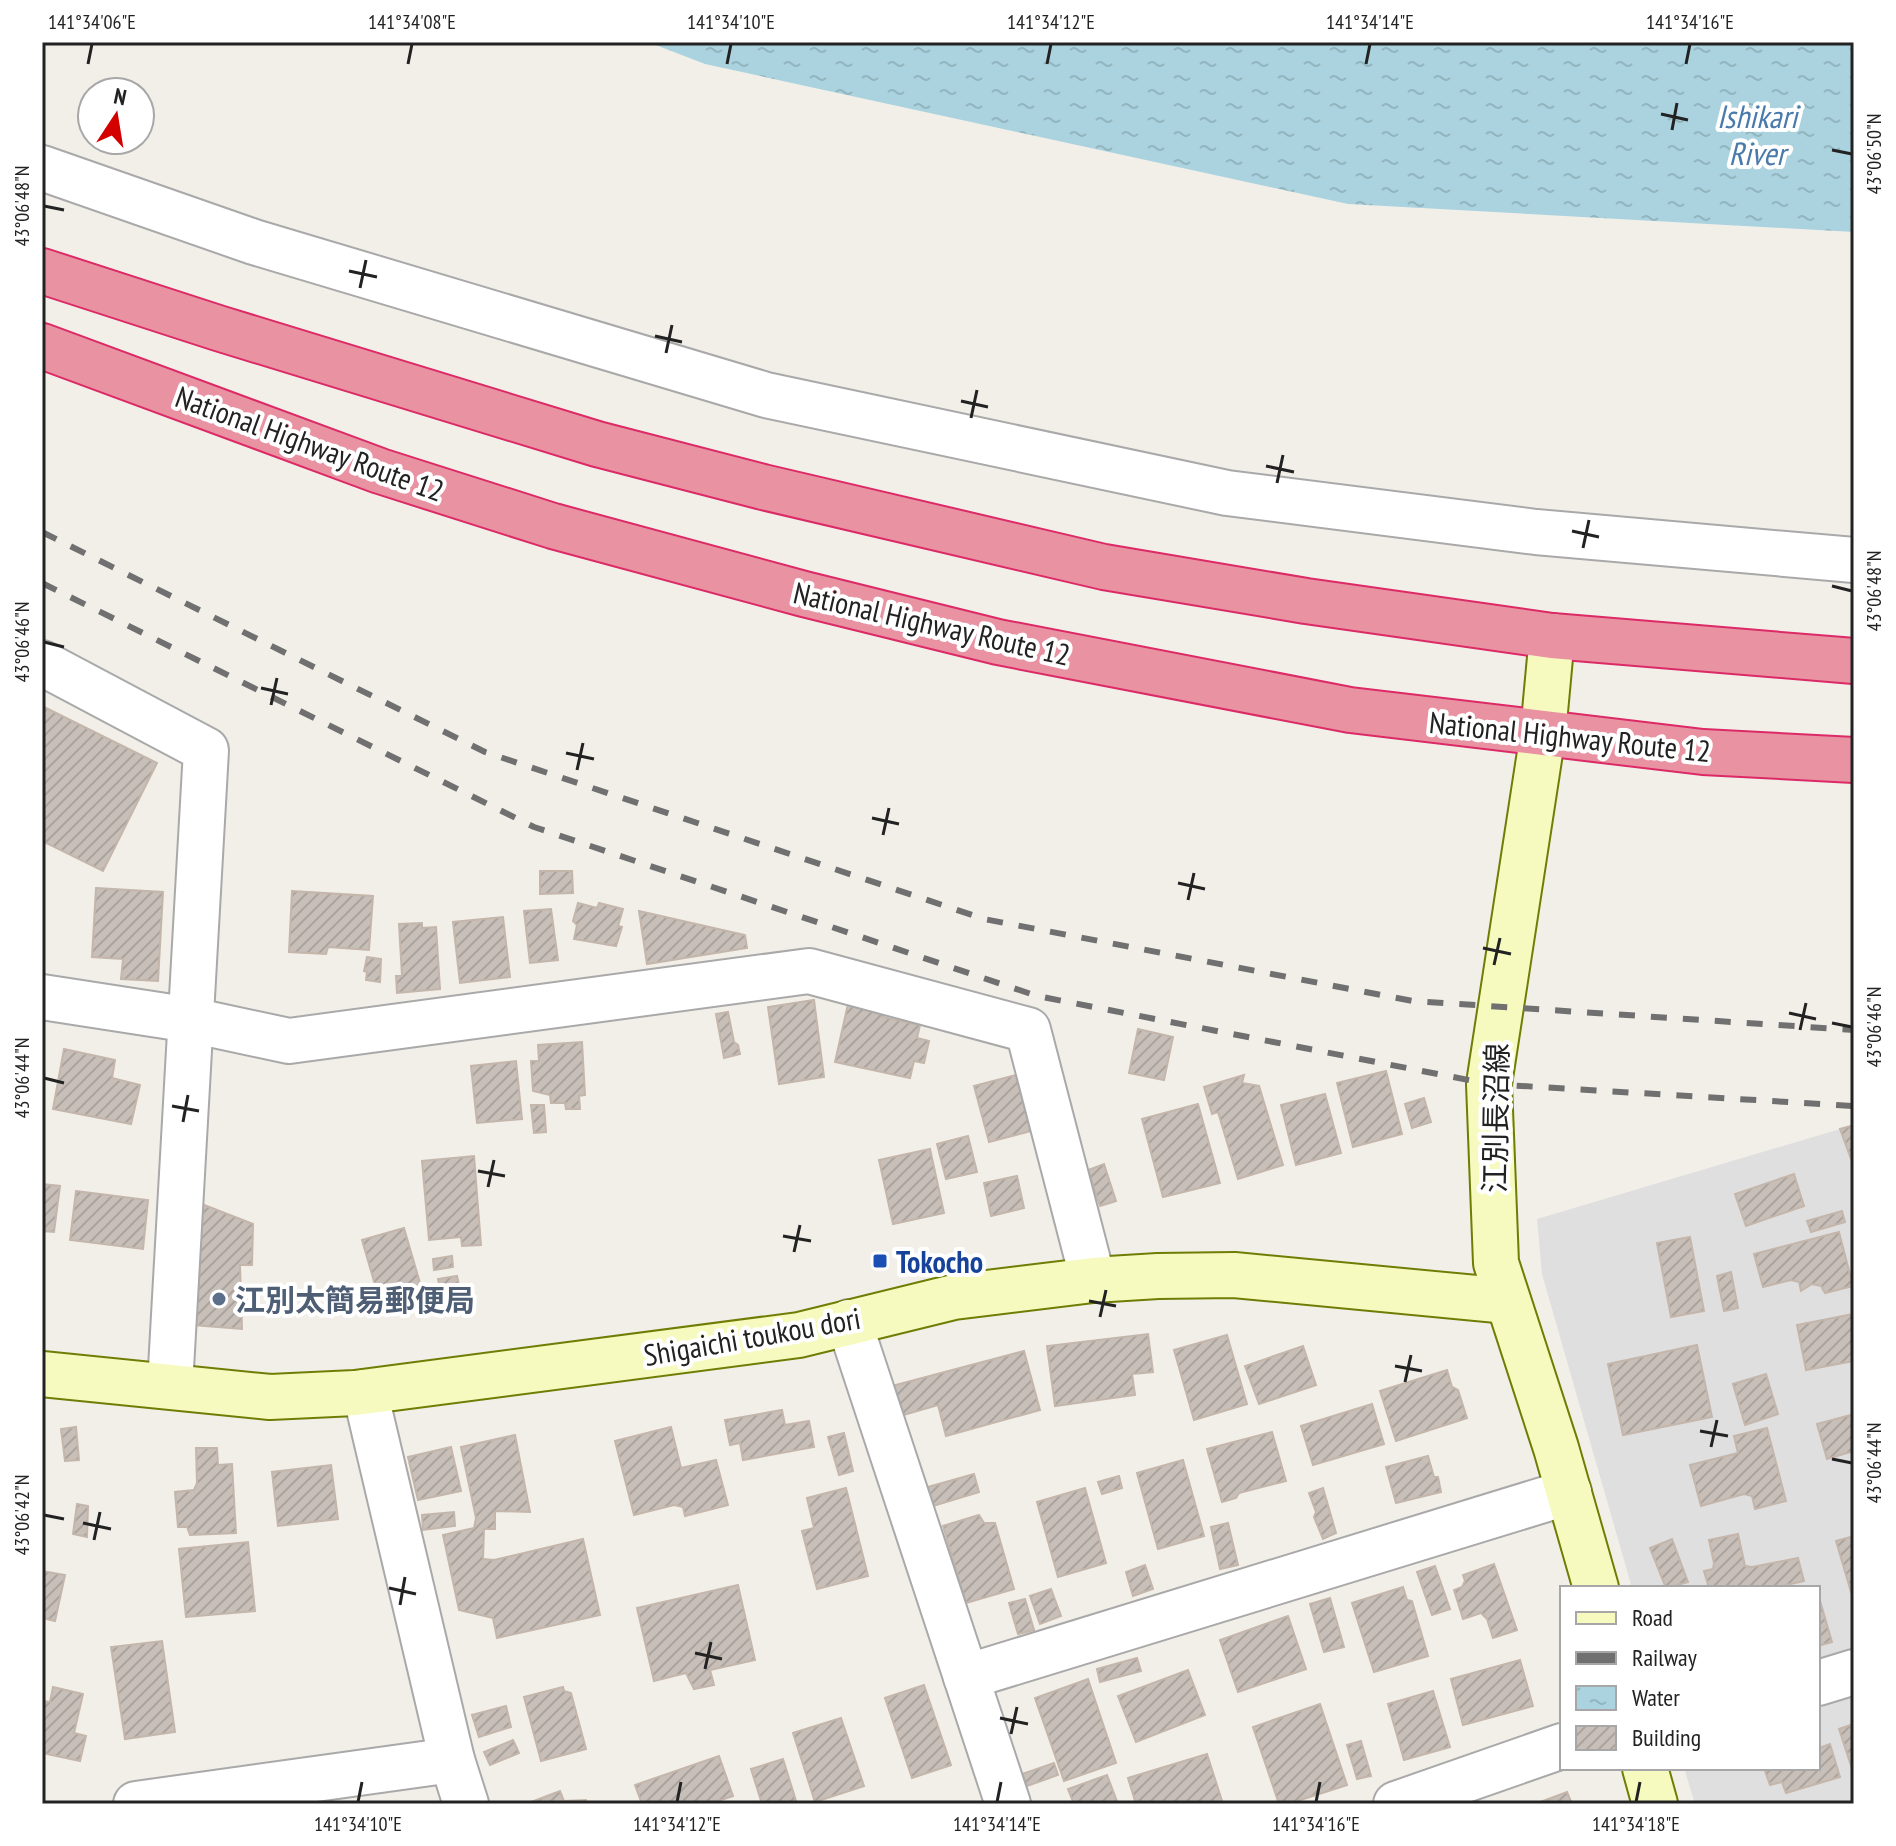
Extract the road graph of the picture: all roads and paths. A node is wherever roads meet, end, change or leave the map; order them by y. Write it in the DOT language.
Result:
graph roads {
  1 [pos="42,168"];
  2 [pos="42,271"];
  3 [pos="42,346"];
  4 [pos="1854,560"];
  5 [pos="1552,636"];
  6 [pos="1854,661"];
  7 [pos="42,663"];
  8 [pos="1543,733"];
  9 [pos="1854,760"];
  10 [pos="42,997"];
  11 [pos="191,1020"];
  12 [pos="1093,1280"];
  13 [pos="1508,1301"];
  14 [pos="849,1322"];
  15 [pos="42,1374"];
  16 [pos="170,1386"];
  17 [pos="365,1392"];
  18 [pos="1569,1492"];
  19 [pos="1595,1586"];
  20 [pos="1854,1672"];
  21 [pos="966,1677"];
  22 [pos="1820,1682"];
  23 [pos="1560,1747"];
  24 [pos="452,1760"];
  25 [pos="1646,1770"];
  26 [pos="136,1804"];
  27 [pos="466,1804"];
  28 [pos="1008,1804"];
  29 [pos="1396,1804"];
  30 [pos="1655,1804"];
  1 -- 4 [label="street"];
  2 -- 5 [label="highway"];
  3 -- 8 [label="highway, National Highway Route 12"];
  5 -- 6 [label="highway"];
  5 -- 8 [label="street, 江別長沼線"];
  7 -- 11 [label="street"];
  8 -- 9 [label="highway, National Highway Route 12"];
  8 -- 13 [label="street, 江別長沼線"];
  10 -- 11 [label="street"];
  11 -- 12 [label="street"];
  11 -- 16 [label="street"];
  12 -- 13 [label="street, Shigaichi toukou dori"];
  12 -- 14 [label="street, Shigaichi toukou dori"];
  13 -- 18 [label="street, 江別長沼線"];
  14 -- 17 [label="street, Shigaichi toukou dori"];
  14 -- 21 [label="street"];
  15 -- 16 [label="street, Shigaichi toukou dori"];
  16 -- 17 [label="street, Shigaichi toukou dori"];
  17 -- 24 [label="street"];
  18 -- 19 [label="street, 江別長沼線"];
  18 -- 21 [label="street"];
  20 -- 22 [label="street"];
  21 -- 28 [label="street"];
  23 -- 29 [label="street"];
  24 -- 26 [label="street"];
  24 -- 27 [label="street"];
  25 -- 30 [label="street"];
}
